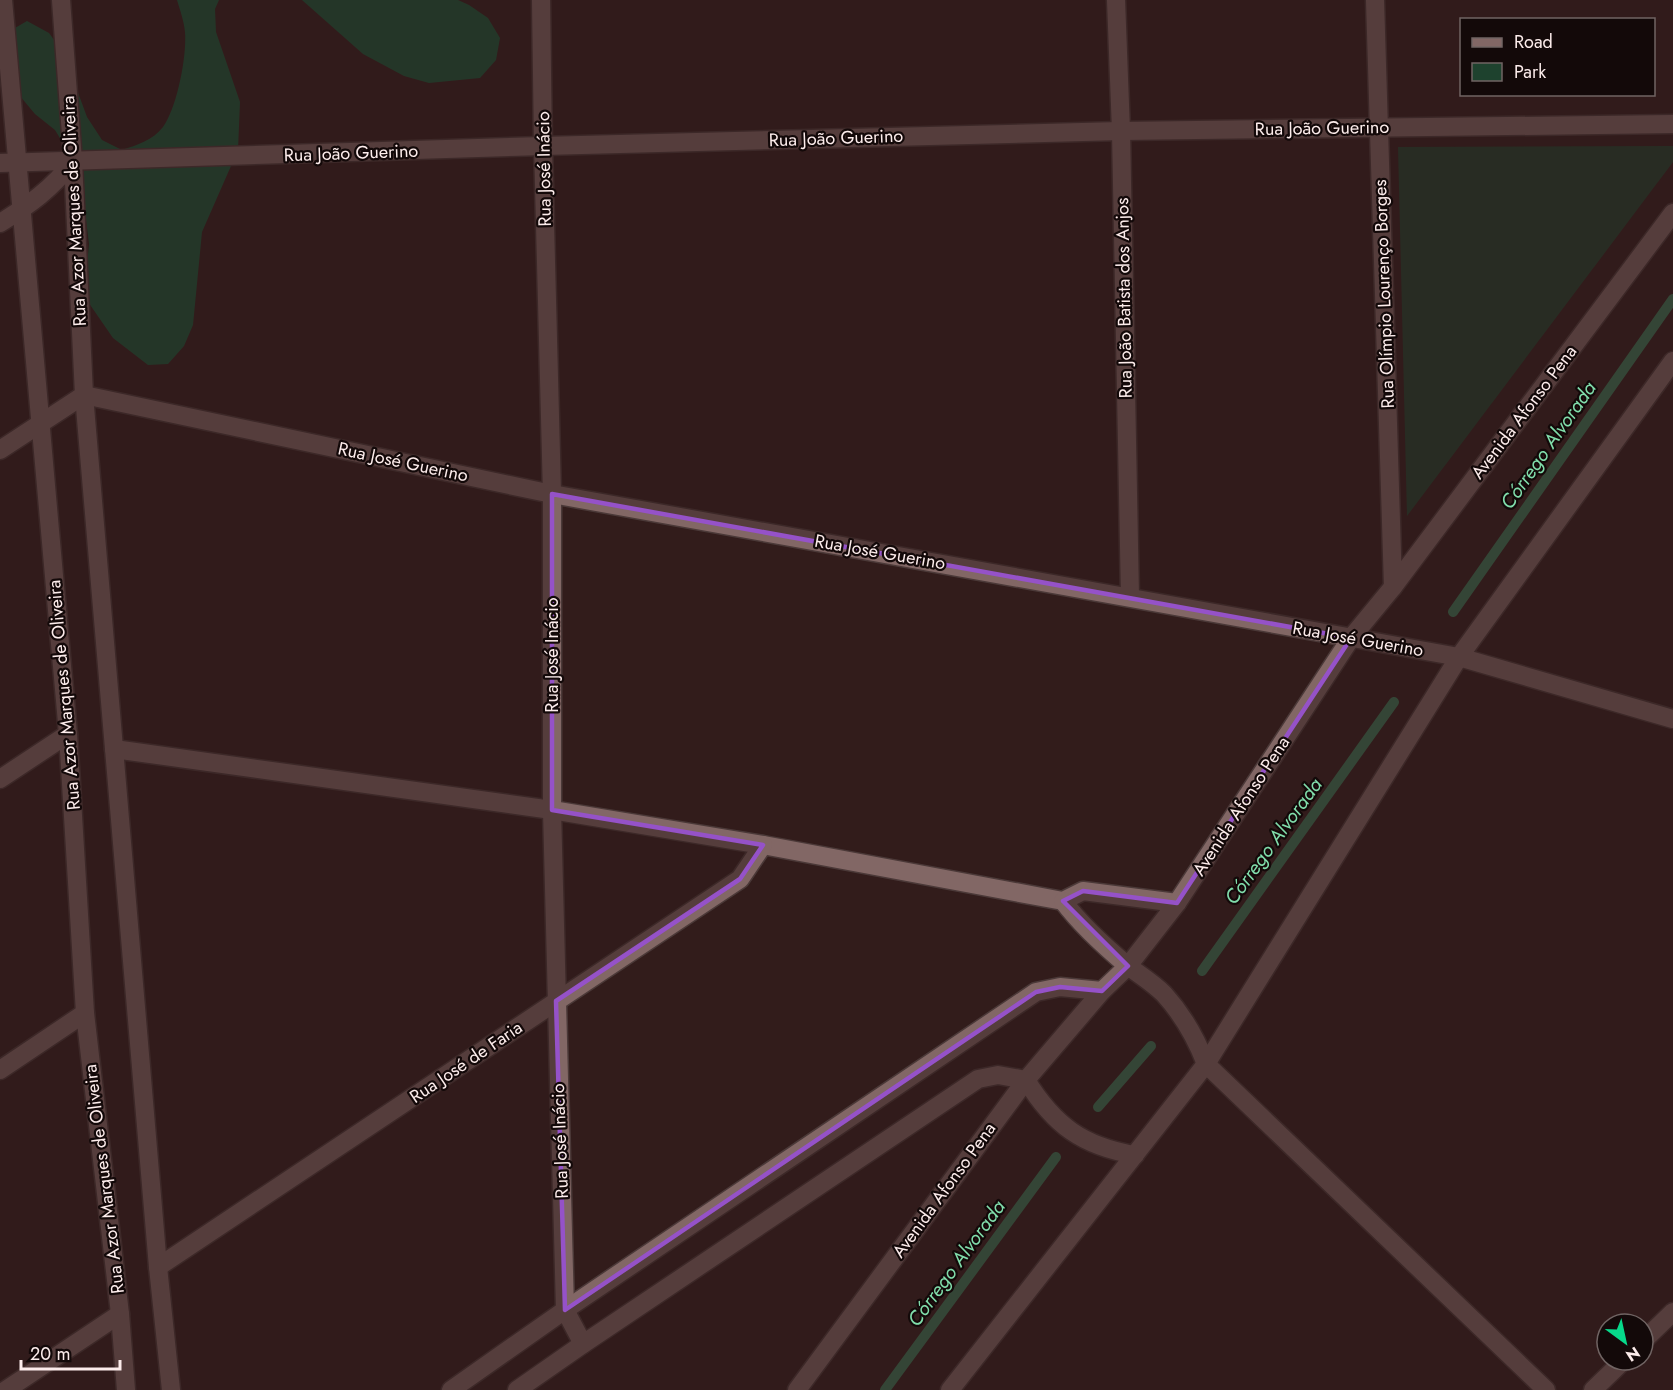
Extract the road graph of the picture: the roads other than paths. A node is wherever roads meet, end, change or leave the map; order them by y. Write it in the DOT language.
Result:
graph roads {
  1 [pos="3,0"];
  2 [pos="60,0"];
  3 [pos="541,0"];
  4 [pos="1116,0"];
  5 [pos="1375,0"];
  6 [pos="1673,124"];
  7 [pos="1378,127"];
  8 [pos="1121,131"];
  9 [pos="543,146"];
  10 [pos="73,162"];
  11 [pos="9,163"];
  12 [pos="22,210"];
  13 [pos="1673,213"];
  14 [pos="0,223"];
  15 [pos="1673,361"];
  16 [pos="84,395"];
  17 [pos="40,423"];
  18 [pos="0,450"];
  19 [pos="552,494"];
  20 [pos="1394,587"];
  21 [pos="1130,597"];
  22 [pos="1352,638"];
  23 [pos="1460,657"];
  24 [pos="1673,719"];
  25 [pos="68,734"];
  26 [pos="114,749"];
  27 [pos="0,779"];
  28 [pos="552,810"];
  29 [pos="763,845"];
  30 [pos="1063,901"];
  31 [pos="1178,903"];
  32 [pos="1128,966"];
  33 [pos="1102,991"];
  34 [pos="556,1001"];
  35 [pos="85,1013"];
  36 [pos="1206,1064"];
  37 [pos="0,1070"];
  38 [pos="1026,1080"];
  39 [pos="1135,1155"];
  40 [pos="158,1267"];
  41 [pos="565,1310"];
  42 [pos="1673,1312"];
  43 [pos="120,1314"];
  44 [pos="1655,1329"];
  45 [pos="584,1344"];
  46 [pos="1611,1372"];
  47 [pos="6,1390"];
  48 [pos="126,1390"];
  49 [pos="171,1390"];
  50 [pos="451,1390"];
  51 [pos="517,1390"];
  52 [pos="796,1390"];
  53 [pos="950,1390"];
  54 [pos="1546,1390"];
  55 [pos="1593,1390"];
  1 -- 11 [label="street, Rua Azor Marques de Oliveira"];
  2 -- 10 [label="street, Rua Azor Marques de Oliveira"];
  3 -- 9 [label="street, Rua José Inácio"];
  4 -- 8 [label="street, Rua João Batista dos Anjos"];
  5 -- 7 [label="street, Rua Olímpio Lourenço Borges"];
  6 -- 7 [label="street, Rua João Guerino"];
  7 -- 8 [label="street, Rua João Guerino"];
  7 -- 20 [label="street, Rua Olímpio Lourenço Borges"];
  8 -- 9 [label="street, Rua João Guerino"];
  8 -- 21 [label="street, Rua João Batista dos Anjos"];
  9 -- 10 [label="street, Rua João Guerino"];
  9 -- 19 [label="street, Rua José Inácio"];
  10 -- 11 [label="street, Rua João Guerino"];
  10 -- 12 [label="street"];
  10 -- 16 [label="street, Rua Azor Marques de Oliveira"];
  11 -- 12 [label="street, Rua Azor Marques de Oliveira"];
  12 -- 14 [label="street"];
  12 -- 17 [label="street, Rua Azor Marques de Oliveira"];
  13 -- 20 [label="street, Avenida Afonso Pena"];
  15 -- 23 [label="street"];
  16 -- 17 [label="street"];
  16 -- 19 [label="street, Rua José Guerino"];
  16 -- 26 [label="street, Rua Azor Marques de Oliveira"];
  17 -- 18 [label="street"];
  17 -- 25 [label="street, Rua Azor Marques de Oliveira"];
  19 -- 21 [label="street, Rua José Guerino"];
  19 -- 28 [label="street, Rua José Inácio"];
  20 -- 22 [label="street, Avenida Afonso Pena"];
  21 -- 22 [label="street, Rua José Guerino"];
  22 -- 23 [label="street, Rua José Guerino"];
  22 -- 31 [label="street, Avenida Afonso Pena"];
  23 -- 24 [label="street, Rua José Guerino"];
  23 -- 36 [label="street"];
  25 -- 27 [label="street"];
  25 -- 35 [label="street, Rua Azor Marques de Oliveira"];
  26 -- 28 [label="street"];
  26 -- 40 [label="street, Rua Azor Marques de Oliveira"];
  28 -- 29 [label="street"];
  28 -- 34 [label="street, Rua José Inácio"];
  29 -- 30 [label="street"];
  29 -- 34 [label="street, Rua José de Faria"];
  30 -- 31 [label="street"];
  30 -- 32 [label="street"];
  31 -- 32 [label="street, Avenida Afonso Pena"];
  32 -- 33 [label="street, Avenida Afonso Pena"];
  32 -- 36 [label="street"];
  33 -- 38 [label="street, Avenida Afonso Pena"];
  33 -- 41 [label="street"];
  34 -- 40 [label="street, Rua José de Faria"];
  34 -- 41 [label="street, Rua José Inácio"];
  35 -- 37 [label="street"];
  35 -- 43 [label="street, Rua Azor Marques de Oliveira"];
  36 -- 39 [label="street"];
  36 -- 54 [label="street"];
  38 -- 39 [label="street"];
  38 -- 45 [label="street"];
  38 -- 52 [label="street, Avenida Afonso Pena"];
  39 -- 53 [label="street"];
  40 -- 49 [label="street, Rua Azor Marques de Oliveira"];
  41 -- 45 [label="street"];
  41 -- 50 [label="street"];
  42 -- 44 [label="street"];
  43 -- 47 [label="street"];
  43 -- 48 [label="street, Rua Azor Marques de Oliveira"];
  45 -- 51 [label="street"];
  46 -- 55 [label="street"];
}
